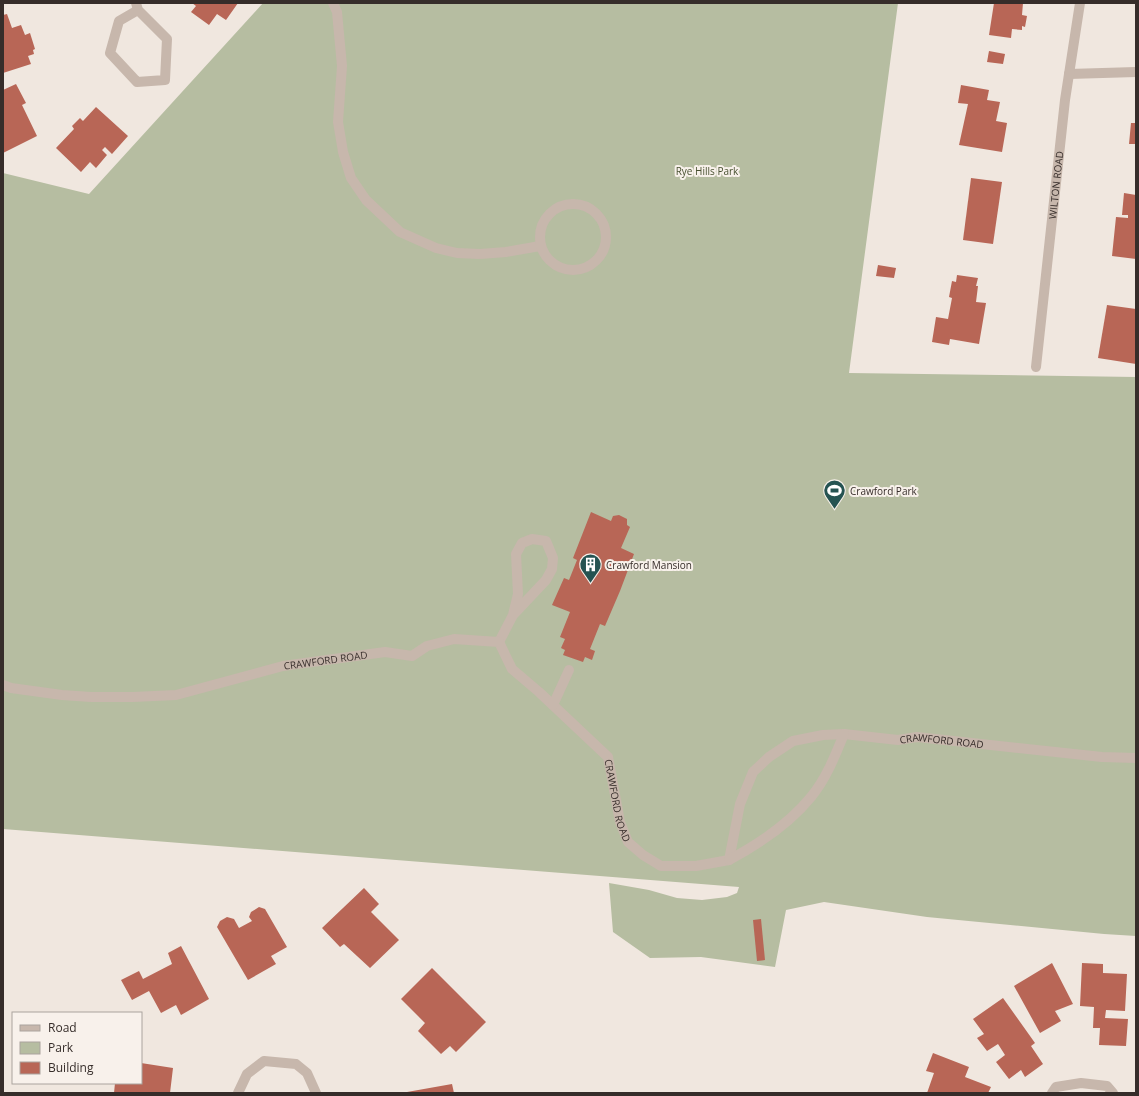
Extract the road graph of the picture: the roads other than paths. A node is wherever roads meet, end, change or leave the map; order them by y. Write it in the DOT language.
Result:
graph roads {
  1 [pos="333,3"];
  2 [pos="1080,3"];
  3 [pos="137,7"];
  4 [pos="1136,72"];
  5 [pos="1069,74"];
  6 [pos="540,246"];
  7 [pos="1036,367"];
  8 [pos="513,615"];
  9 [pos="500,642"];
  10 [pos="569,670"];
  11 [pos="3,685"];
  12 [pos="553,705"];
  13 [pos="844,734"];
  14 [pos="1136,758"];
  15 [pos="728,860"];
  16 [pos="238,1093"];
  17 [pos="316,1093"];
  18 [pos="1052,1093"];
  19 [pos="1113,1093"];
  1 -- 6 [label="street"];
  2 -- 5 [label="street, WILTON ROAD"];
  3 -- 3 [label="street"];
  4 -- 5 [label="street"];
  5 -- 7 [label="street, WILTON ROAD"];
  6 -- 6 [label="street"];
  8 -- 8 [label="street"];
  8 -- 9 [label="street"];
  9 -- 11 [label="street, CRAWFORD ROAD"];
  9 -- 12 [label="street, CRAWFORD ROAD"];
  10 -- 12 [label="street"];
  12 -- 15 [label="street, CRAWFORD ROAD"];
  13 -- 14 [label="street, CRAWFORD ROAD"];
  13 -- 15 [label="street"];
  13 -- 15 [label="street, CRAWFORD ROAD"];
  16 -- 17 [label="street"];
  18 -- 19 [label="street"];
}
